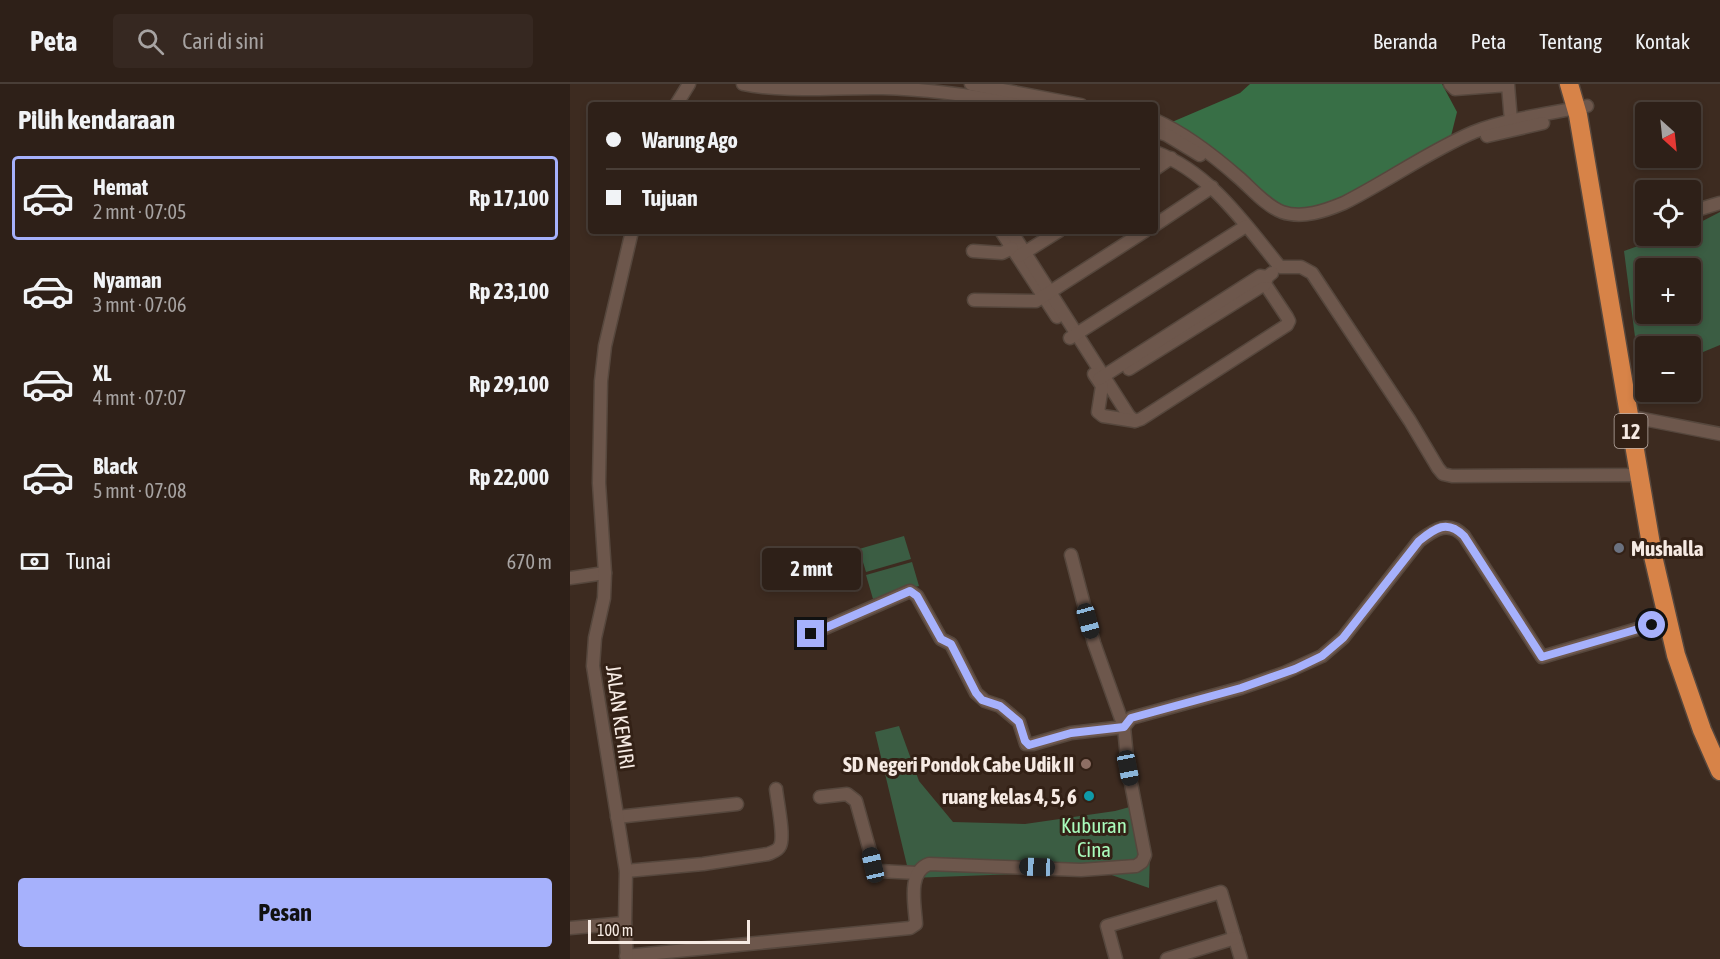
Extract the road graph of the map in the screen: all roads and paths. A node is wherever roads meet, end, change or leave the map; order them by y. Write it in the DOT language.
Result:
graph roads {
  1 [pos="689,84"];
  2 [pos="743,84"];
  3 [pos="971,84"];
  4 [pos="1450,84"];
  5 [pos="1569,84"];
  6 [pos="1581,84"];
  7 [pos="1513,85"];
  8 [pos="678,102"];
  9 [pos="1007,102"];
  10 [pos="1065,102"];
  11 [pos="1582,111"];
  12 [pos="1158,121"];
  13 [pos="1511,121"];
  14 [pos="1158,132"];
  15 [pos="1158,153"];
  16 [pos="1172,158"];
  17 [pos="1158,167"];
  18 [pos="1212,187"];
  19 [pos="1720,203"];
  20 [pos="1701,209"];
  21 [pos="1158,223"];
  22 [pos="1246,226"];
  23 [pos="631,234"];
  24 [pos="1003,234"];
  25 [pos="1012,234"];
  26 [pos="1053,234"];
  27 [pos="1140,234"];
  28 [pos="973,251"];
  29 [pos="1018,253"];
  30 [pos="1280,267"];
  31 [pos="1266,280"];
  32 [pos="1047,295"];
  33 [pos="974,300"];
  34 [pos="1074,336"];
  35 [pos="1103,381"];
  36 [pos="1638,418"];
  37 [pos="1135,421"];
  38 [pos="1720,434"];
  39 [pos="1639,475"];
  40 [pos="1071,555"];
  41 [pos="605,573"];
  42 [pos="570,578"];
  43 [pos="1668,620"];
  44 [pos="811,634"];
  45 [pos="1124,727"];
  46 [pos="1720,740"];
  47 [pos="1720,771"];
  48 [pos="776,789"];
  49 [pos="820,796"];
  50 [pos="738,804"];
  51 [pos="617,817"];
  52 [pos="626,871"];
  53 [pos="917,873"];
  54 [pos="625,923"];
  55 [pos="570,928"];
  56 [pos="1235,938"];
  57 [pos="626,957"];
  58 [pos="1116,959"];
  59 [pos="1167,959"];
  60 [pos="1241,959"];
  1 -- 8 [label="street"];
  2 -- 9 [label="street"];
  3 -- 10 [label="street"];
  4 -- 7 [label="street"];
  5 -- 11 [label="highway, 12"];
  6 -- 11 [label="highway, 12"];
  7 -- 13 [label="street"];
  11 -- 13 [label="street"];
  11 -- 14 [label="street"];
  11 -- 36 [label="highway, 12"];
  11 -- 39 [label="highway, 12"];
  12 -- 13 [label="street"];
  15 -- 16 [label="street"];
  16 -- 17 [label="street"];
  16 -- 18 [label="street"];
  18 -- 21 [label="street"];
  18 -- 22 [label="street"];
  19 -- 20 [label="street"];
  22 -- 30 [label="street"];
  22 -- 34 [label="street"];
  23 -- 41 [label="street, JALAN KEMIRI"];
  24 -- 29 [label="street"];
  25 -- 29 [label="street"];
  26 -- 29 [label="street"];
  27 -- 32 [label="street"];
  28 -- 29 [label="street"];
  29 -- 32 [label="street"];
  30 -- 31 [label="street"];
  30 -- 39 [label="street"];
  31 -- 35 [label="street"];
  31 -- 37 [label="street"];
  32 -- 33 [label="street"];
  32 -- 34 [label="street"];
  34 -- 35 [label="street"];
  35 -- 37 [label="street"];
  35 -- 37 [label="street"];
  36 -- 38 [label="street"];
  36 -- 46 [label="highway, 12"];
  39 -- 43 [label="highway, 12"];
  40 -- 45 [label="street"];
  41 -- 42 [label="street"];
  41 -- 51 [label="street, JALAN KEMIRI"];
  43 -- 45 [label="street"];
  43 -- 47 [label="highway, 12"];
  44 -- 45 [label="street"];
  45 -- 53 [label="street"];
  48 -- 52 [label="street"];
  49 -- 53 [label="street"];
  50 -- 51 [label="street"];
  51 -- 52 [label="street, JALAN KEMIRI"];
  52 -- 54 [label="street, JALAN KEMIRI"];
  53 -- 57 [label="street"];
  54 -- 55 [label="street"];
  54 -- 57 [label="street, JALAN KEMIRI"];
  56 -- 58 [label="street"];
  56 -- 59 [label="street"];
  56 -- 60 [label="street"];
}
